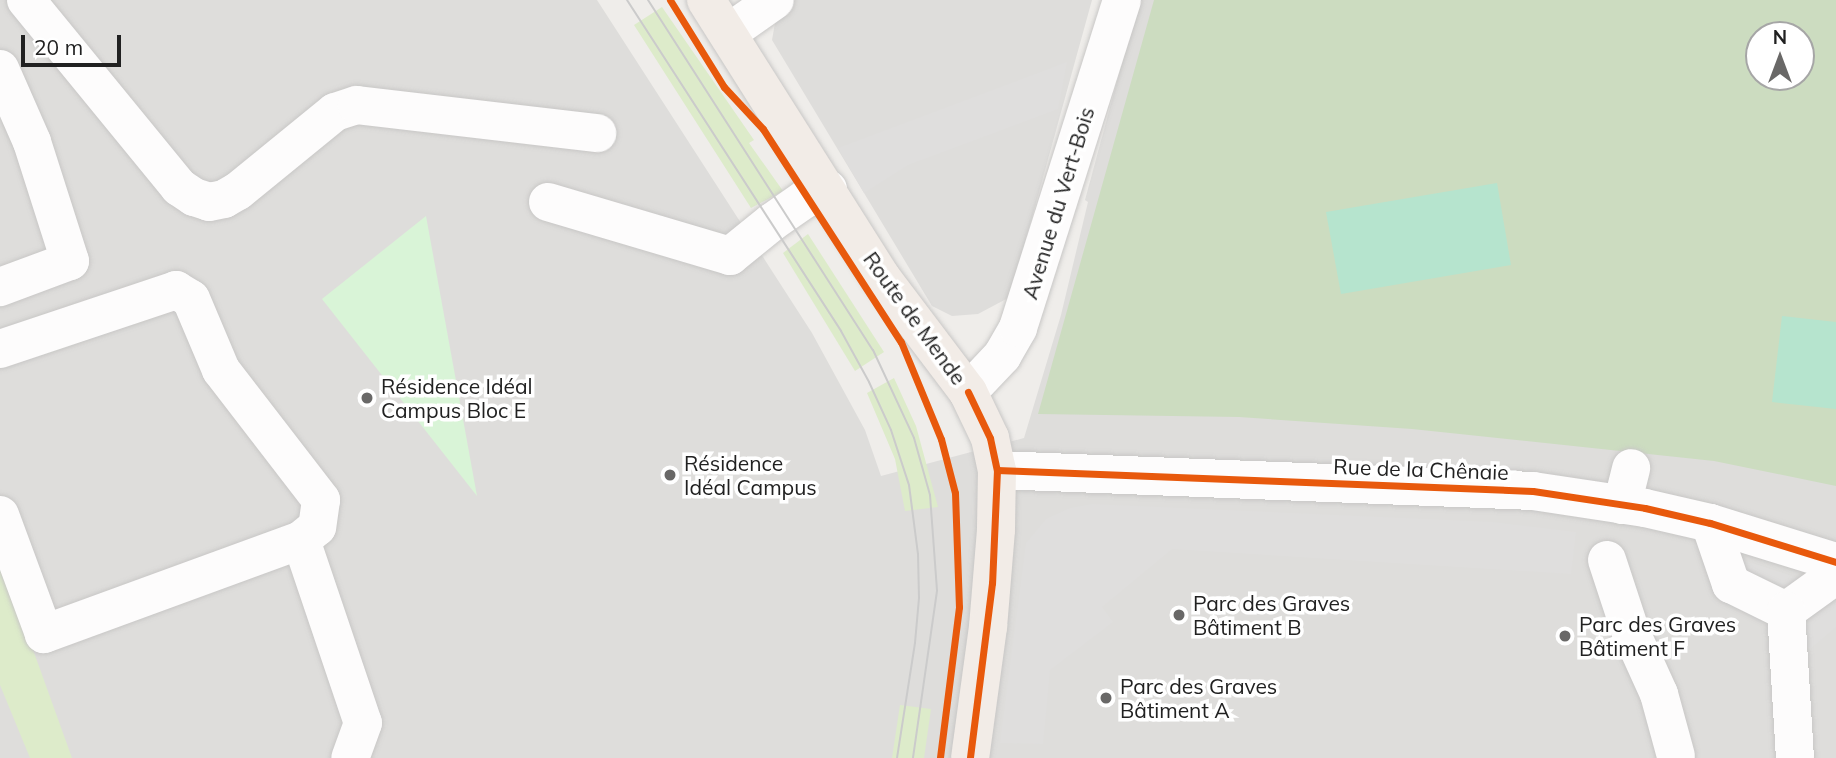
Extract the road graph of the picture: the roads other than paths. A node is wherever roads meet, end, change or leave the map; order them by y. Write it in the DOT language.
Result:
graph roads {
  1 [pos="26,0"];
  2 [pos="706,0"];
  3 [pos="775,0"];
  4 [pos="1122,0"];
  5 [pos="728,33"];
  6 [pos="0,69"];
  7 [pos="597,133"];
  8 [pos="828,189"];
  9 [pos="548,202"];
  10 [pos="0,287"];
  11 [pos="0,349"];
  12 [pos="968,392"];
  13 [pos="1630,468"];
  14 [pos="997,470"];
  15 [pos="1622,505"];
  16 [pos="0,515"];
  17 [pos="1710,523"];
  18 [pos="301,540"];
  19 [pos="1607,560"];
  20 [pos="1836,562"];
  21 [pos="1836,575"];
  22 [pos="1786,611"];
  23 [pos="1676,756"];
  24 [pos="350,758"];
  25 [pos="970,758"];
  26 [pos="1796,758"];
  1 -- 7 [label="street"];
  2 -- 5 [label="main road, Route de Mende"];
  3 -- 5 [label="street"];
  4 -- 12 [label="street, Avenue du Vert-Bois"];
  5 -- 8 [label="main road, Route de Mende"];
  6 -- 10 [label="street"];
  8 -- 9 [label="street"];
  8 -- 12 [label="main road, Route de Mende"];
  11 -- 18 [label="street"];
  12 -- 14 [label="main road, Route de Mende"];
  13 -- 15 [label="street"];
  14 -- 15 [label="street, Rue de la Chênaie"];
  14 -- 25 [label="main road, Route de Mende"];
  15 -- 17 [label="street, Rue de la Chênaie"];
  16 -- 18 [label="street"];
  17 -- 20 [label="street, Rue de la Chênaie"];
  17 -- 22 [label="street"];
  18 -- 24 [label="street"];
  19 -- 23 [label="street"];
  21 -- 22 [label="street"];
  22 -- 26 [label="street"];
}
